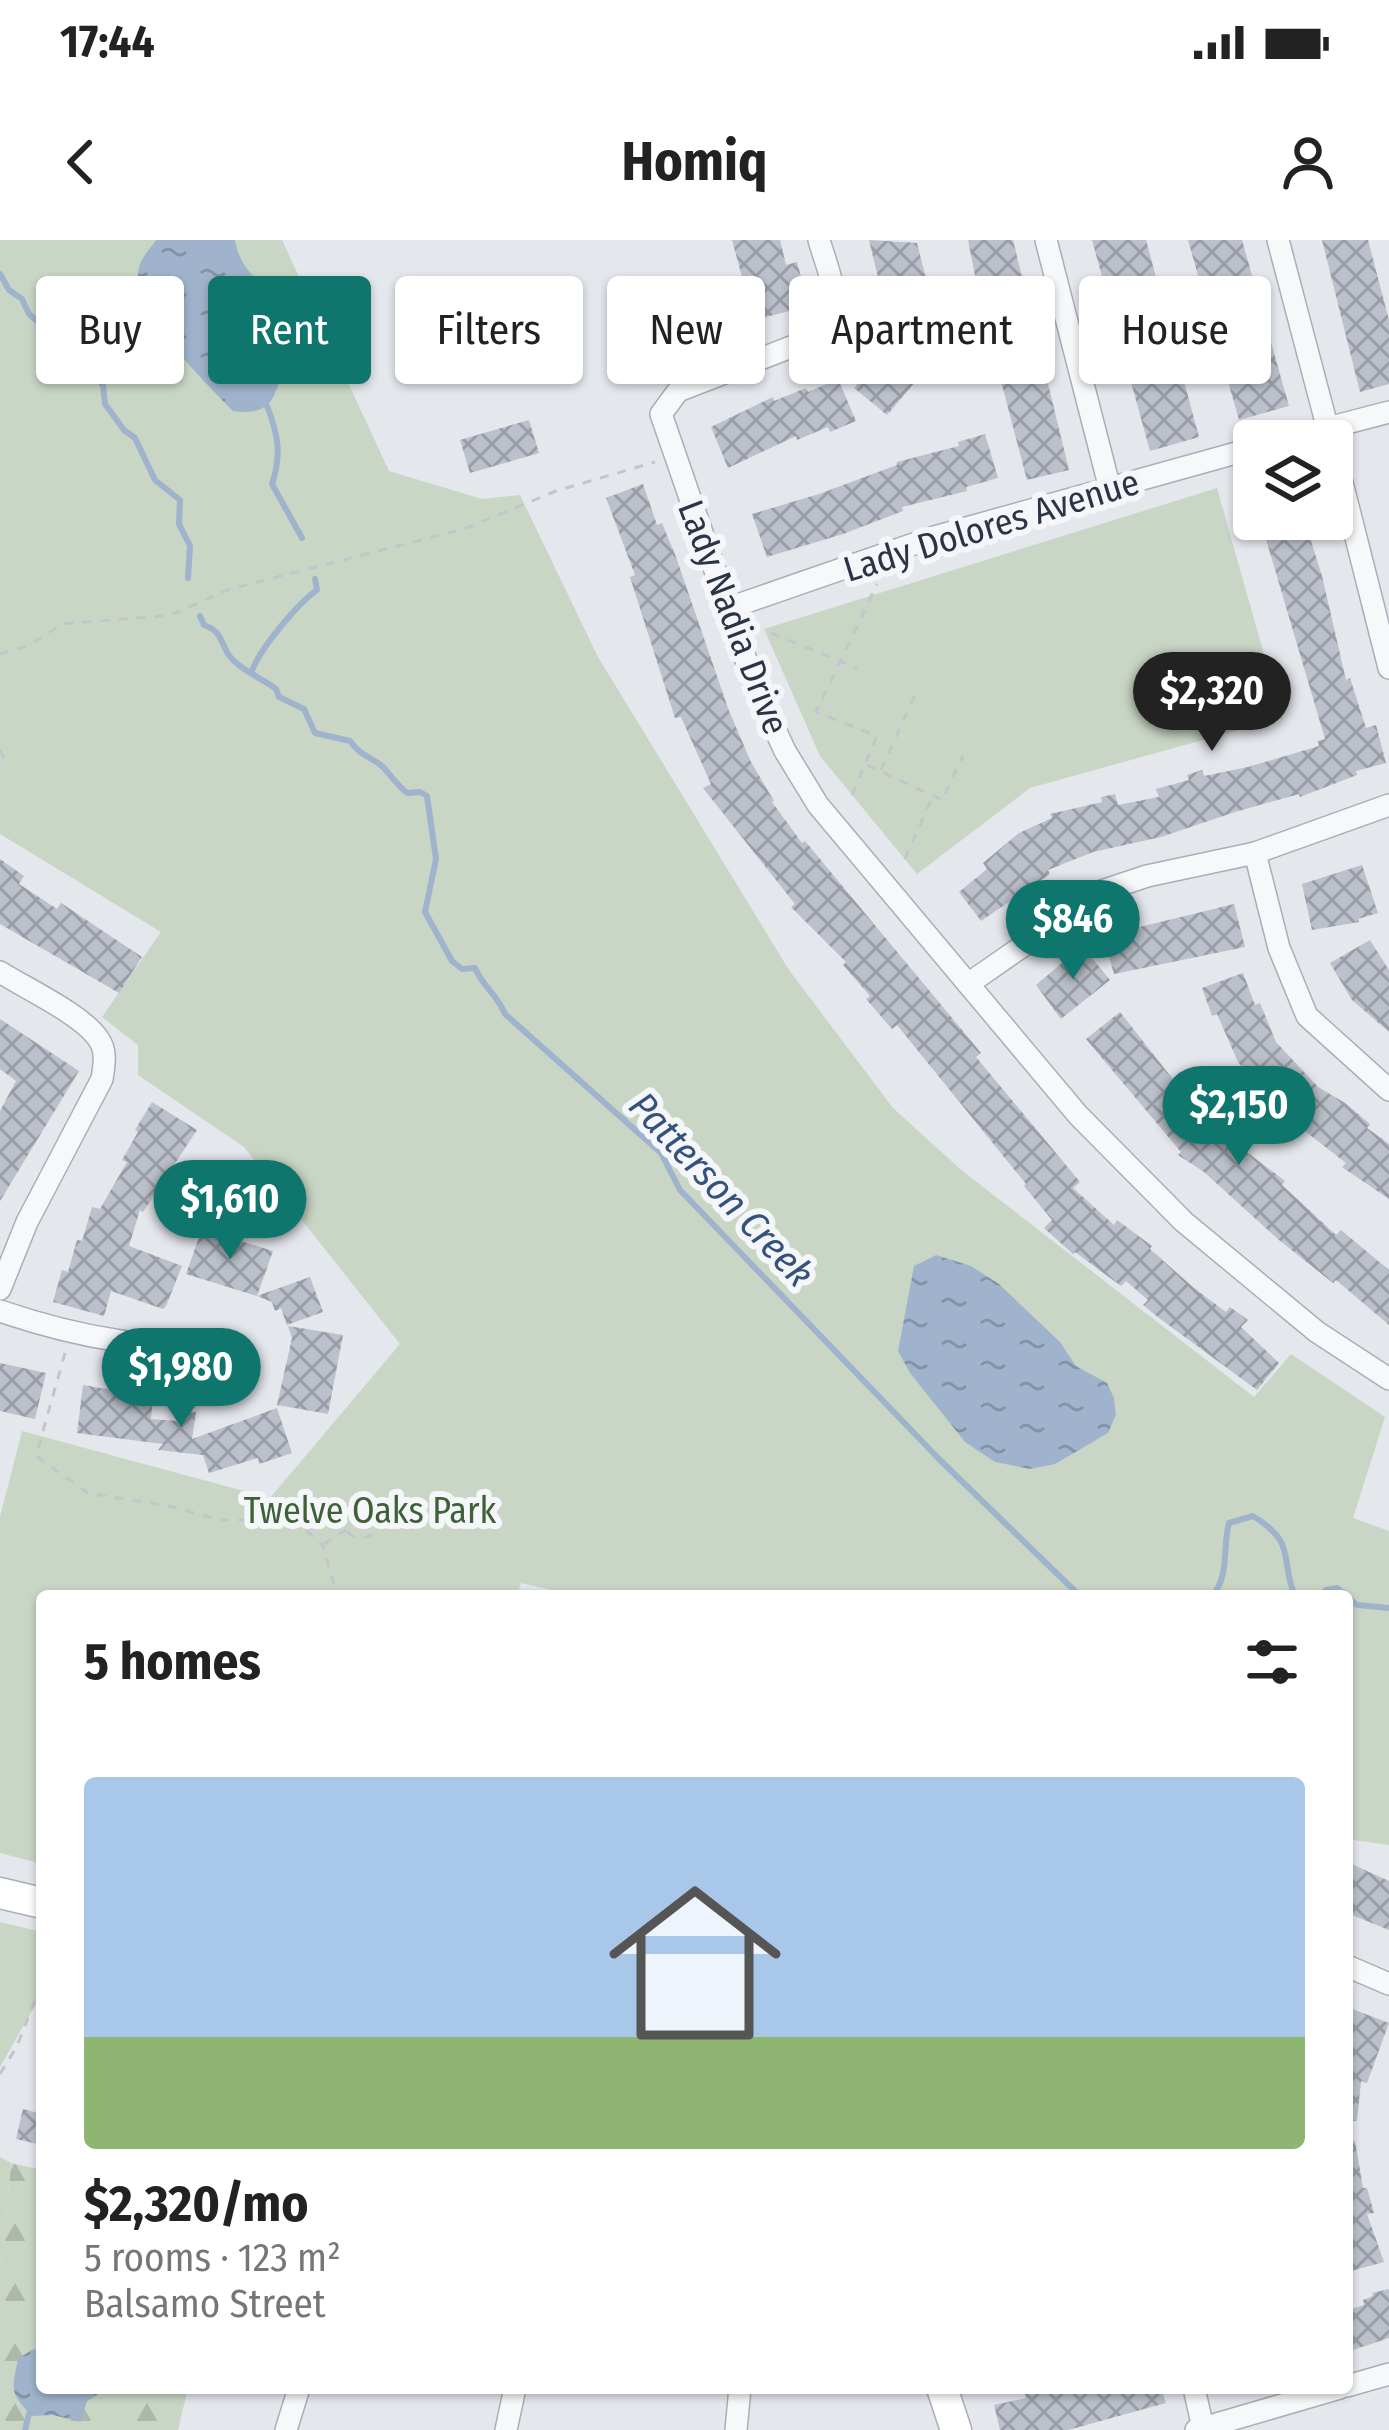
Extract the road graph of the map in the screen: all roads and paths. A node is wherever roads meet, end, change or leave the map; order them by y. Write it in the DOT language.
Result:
graph roads {
  1 [pos="819,240"];
  2 [pos="1046,240"];
  3 [pos="1278,240"];
  4 [pos="1389,412"];
  5 [pos="1326,420"];
  6 [pos="1353,427"];
  7 [pos="1233,454"];
  8 [pos="655,462"];
  9 [pos="1110,489"];
  10 [pos="1353,527"];
  11 [pos="877,584"];
  12 [pos="729,608"];
  13 [pos="771,633"];
  14 [pos="0,654"];
  15 [pos="841,661"];
  16 [pos="857,668"];
  17 [pos="1389,668"];
  18 [pos="915,695"];
  19 [pos="0,750"];
  20 [pos="963,756"];
  21 [pos="0,761"];
  22 [pos="865,764"];
  23 [pos="880,771"];
  24 [pos="852,795"];
  25 [pos="933,796"];
  26 [pos="1389,805"];
  27 [pos="1255,853"];
  28 [pos="905,859"];
  29 [pos="0,972"];
  30 [pos="968,984"];
  31 [pos="1389,1090"];
  32 [pos="0,1289"];
  33 [pos="0,1311"];
  34 [pos="68,1333"];
  35 [pos="240,1350"];
  36 [pos="1389,1379"];
  37 [pos="346,1530"];
  38 [pos="323,1546"];
  39 [pos="335,1590"];
  40 [pos="0,1893"];
  41 [pos="36,1902"];
  42 [pos="1353,1969"];
  43 [pos="1389,1984"];
  44 [pos="36,1998"];
  45 [pos="0,2074"];
  46 [pos="1389,2374"];
  47 [pos="1353,2384"];
  48 [pos="297,2394"];
  49 [pos="514,2394"];
  50 [pos="739,2394"];
  51 [pos="944,2394"];
  52 [pos="1195,2394"];
  53 [pos="1320,2394"];
  54 [pos="1200,2429"];
  55 [pos="286,2430"];
  56 [pos="506,2430"];
  57 [pos="736,2430"];
  58 [pos="956,2430"];
  1 -- 12 [label="street, Lady Nadia Drive"];
  2 -- 9 [label="street"];
  3 -- 5 [label="street"];
  4 -- 6 [label="street"];
  7 -- 9 [label="street, Lady Dolores Avenue"];
  8 -- 14 [label="path"];
  9 -- 12 [label="street, Lady Dolores Avenue"];
  10 -- 17 [label="street"];
  11 -- 15 [label="path"];
  12 -- 30 [label="street, Lady Nadia Drive"];
  13 -- 15 [label="path"];
  15 -- 16 [label="path"];
  15 -- 22 [label="path"];
  18 -- 23 [label="path"];
  19 -- 21 [label="path"];
  20 -- 25 [label="path"];
  22 -- 23 [label="path"];
  22 -- 24 [label="path"];
  23 -- 25 [label="path"];
  25 -- 28 [label="path"];
  26 -- 27 [label="street"];
  27 -- 30 [label="street"];
  27 -- 31 [label="street"];
  29 -- 32 [label="street"];
  30 -- 36 [label="street, Lady Nadia Drive"];
  33 -- 34 [label="street"];
  34 -- 35 [label="street"];
  34 -- 38 [label="path"];
  37 -- 37 [label="path"];
  37 -- 38 [label="path"];
  38 -- 39 [label="path"];
  40 -- 41 [label="street"];
  42 -- 43 [label="street"];
  44 -- 45 [label="path"];
  46 -- 47 [label="street"];
  48 -- 55 [label="street"];
  49 -- 56 [label="street"];
  50 -- 57 [label="street"];
  51 -- 58 [label="street"];
  52 -- 54 [label="street"];
  53 -- 54 [label="street"];
}
